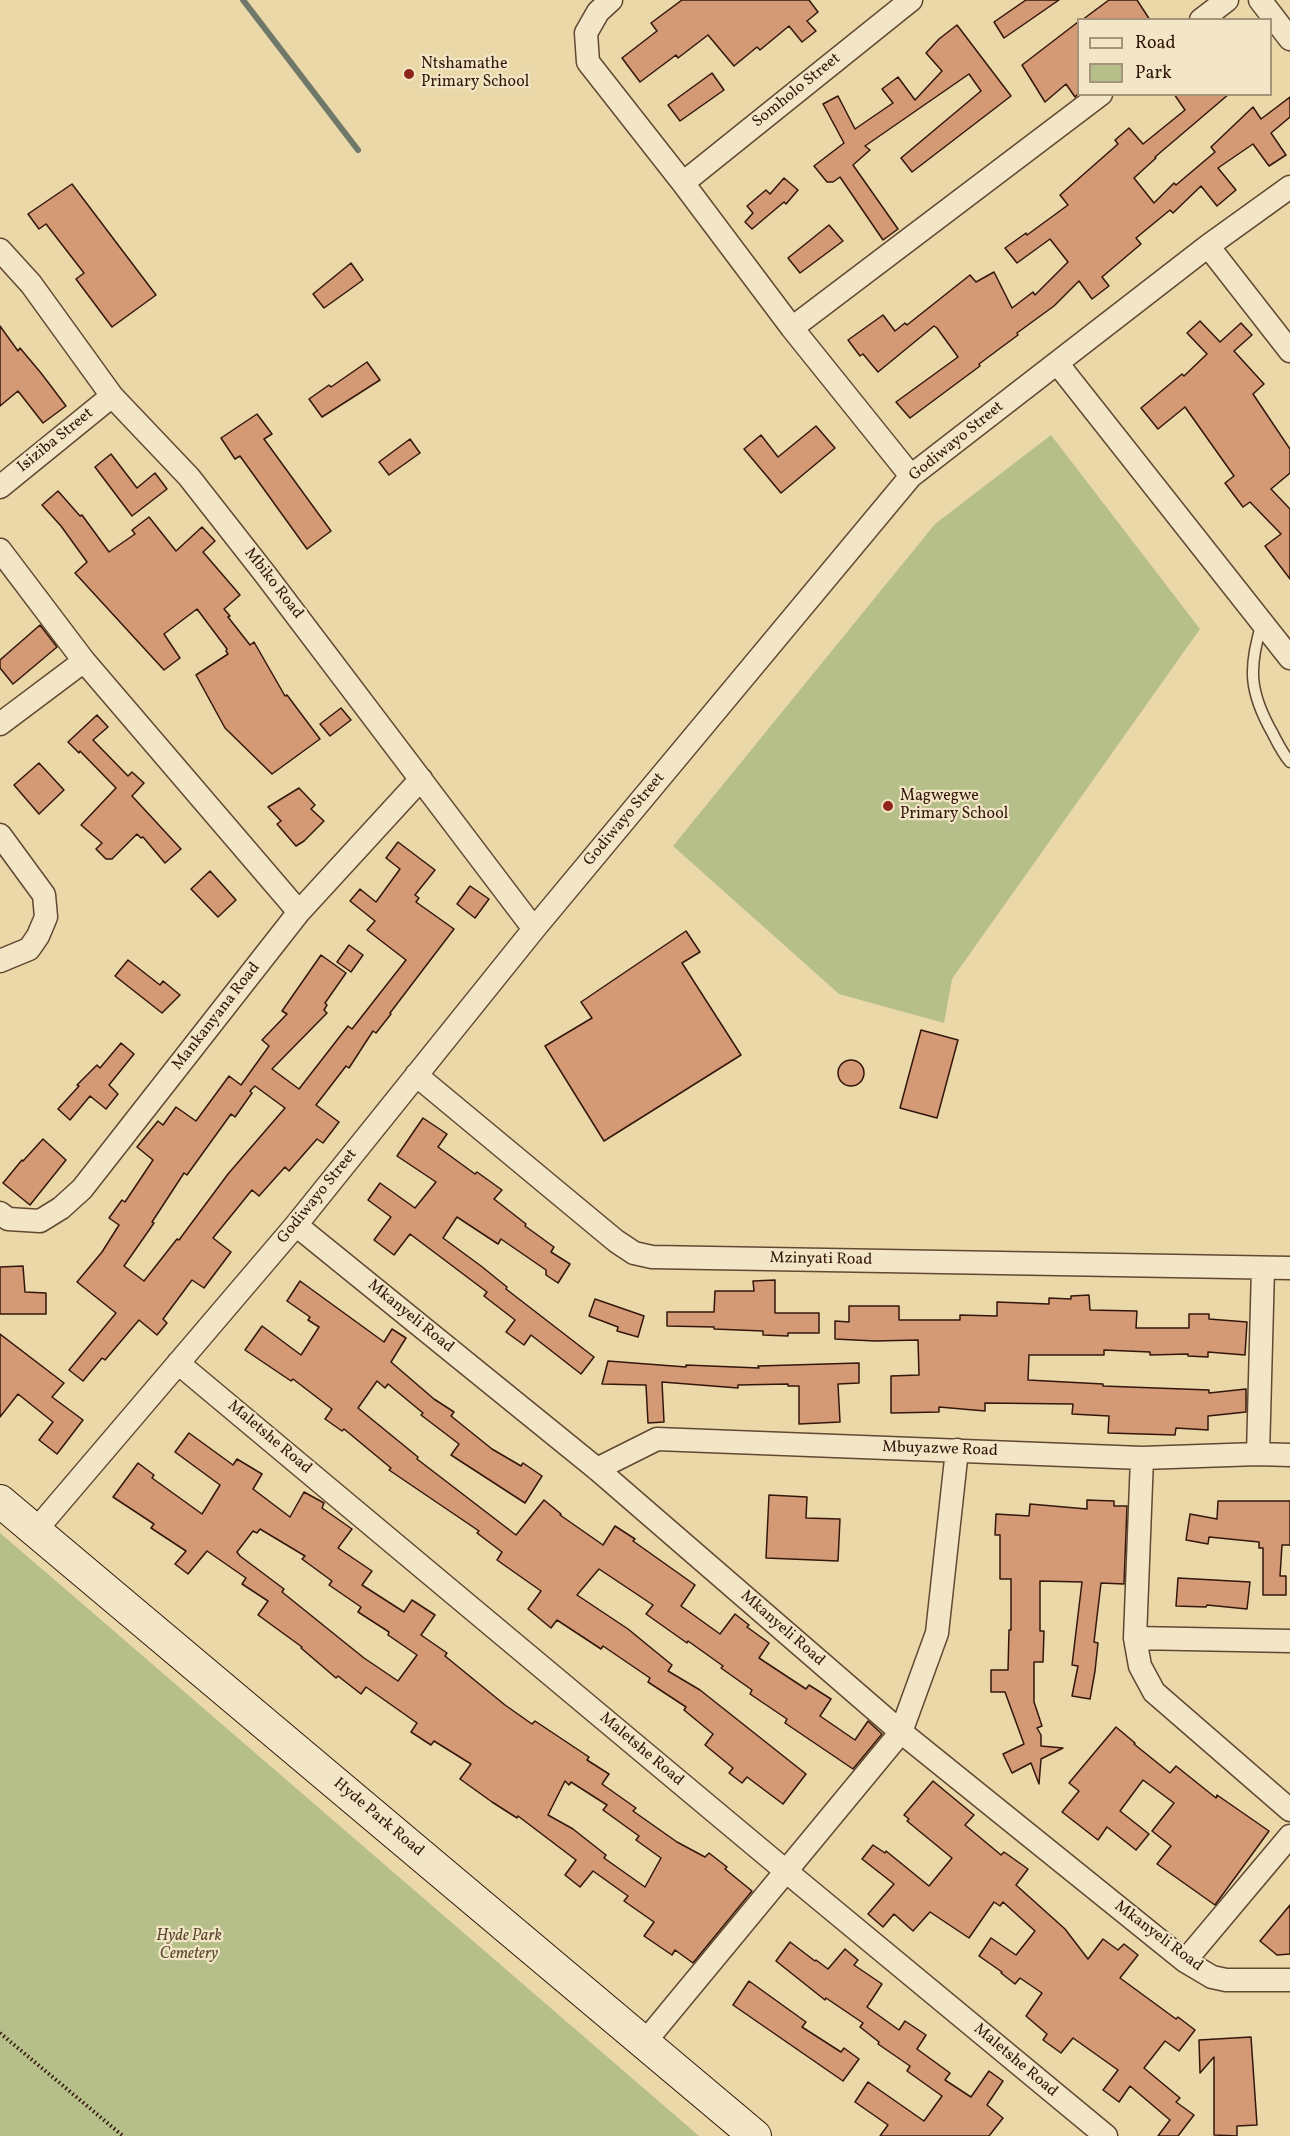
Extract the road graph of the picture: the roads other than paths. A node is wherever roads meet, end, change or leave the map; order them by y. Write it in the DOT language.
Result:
graph roads {
  1 [pos="611,0"];
  2 [pos="911,0"];
  3 [pos="1227,0"];
  4 [pos="1260,0"];
  5 [pos="1204,18"];
  6 [pos="1290,39"];
  7 [pos="1098,96"];
  8 [pos="683,183"];
  9 [pos="1290,187"];
  10 [pos="1208,246"];
  11 [pos="2,255"];
  12 [pos="792,328"];
  13 [pos="1290,351"];
  14 [pos="1058,363"];
  15 [pos="112,396"];
  16 [pos="912,476"];
  17 [pos="0,487"];
  18 [pos="0,550"];
  19 [pos="1262,622"];
  20 [pos="1290,658"];
  21 [pos="84,661"];
  22 [pos="0,724"];
  23 [pos="1290,762"];
  24 [pos="421,779"];
  25 [pos="0,836"];
  26 [pos="298,912"];
  27 [pos="534,929"];
  28 [pos="0,961"];
  29 [pos="416,1075"];
  30 [pos="0,1213"];
  31 [pos="296,1225"];
  32 [pos="1263,1268"];
  33 [pos="1290,1268"];
  34 [pos="178,1363"];
  35 [pos="957,1450"];
  36 [pos="1258,1454"];
  37 [pos="1290,1455"];
  38 [pos="1142,1458"];
  39 [pos="597,1469"];
  40 [pos="0,1501"];
  41 [pos="36,1530"];
  42 [pos="1135,1638"];
  43 [pos="1290,1641"];
  44 [pos="901,1732"];
  45 [pos="1290,1810"];
  46 [pos="1290,1836"];
  47 [pos="787,1872"];
  48 [pos="1185,1961"];
  49 [pos="1290,1980"];
  50 [pos="645,2043"];
  51 [pos="755,2136"];
  52 [pos="1106,2136"];
  1 -- 8 [label="street"];
  2 -- 8 [label="street, Somholo Street"];
  3 -- 5 [label="street"];
  4 -- 6 [label="street"];
  7 -- 12 [label="street"];
  8 -- 12 [label="street"];
  9 -- 10 [label="street, Godiwayo Street"];
  10 -- 13 [label="street"];
  10 -- 14 [label="street, Godiwayo Street"];
  11 -- 15 [label="street, Mbiko Road"];
  12 -- 16 [label="street"];
  14 -- 16 [label="street, Godiwayo Street"];
  14 -- 19 [label="street"];
  15 -- 17 [label="street, Isiziba Street"];
  15 -- 24 [label="street, Mbiko Road"];
  16 -- 27 [label="street, Godiwayo Street"];
  18 -- 21 [label="street"];
  19 -- 20 [label="street"];
  19 -- 23 [label="lane"];
  21 -- 22 [label="street"];
  21 -- 26 [label="street"];
  24 -- 26 [label="street, Mankanyana Road"];
  24 -- 27 [label="street, Mbiko Road"];
  25 -- 28 [label="street"];
  26 -- 30 [label="street, Mankanyana Road"];
  27 -- 29 [label="street, Godiwayo Street"];
  29 -- 31 [label="street, Godiwayo Street"];
  29 -- 32 [label="street, Mzinyati Road"];
  31 -- 34 [label="street, Godiwayo Street"];
  31 -- 39 [label="street, Mkanyeli Road"];
  32 -- 33 [label="street, Mzinyati Road"];
  32 -- 36 [label="street"];
  34 -- 41 [label="street, Godiwayo Street"];
  34 -- 47 [label="street, Maletshe Road"];
  35 -- 38 [label="street, Mbuyazwe Road"];
  35 -- 39 [label="street, Mbuyazwe Road"];
  35 -- 44 [label="street"];
  36 -- 37 [label="street, Mbuyazwe Road"];
  36 -- 38 [label="street, Mbuyazwe Road"];
  38 -- 42 [label="street"];
  39 -- 44 [label="street, Mkanyeli Road"];
  40 -- 41 [label="street, Hyde Park Road"];
  41 -- 50 [label="street, Hyde Park Road"];
  42 -- 43 [label="street"];
  42 -- 45 [label="street"];
  44 -- 47 [label="street"];
  44 -- 48 [label="street, Mkanyeli Road"];
  46 -- 48 [label="street"];
  47 -- 50 [label="street"];
  47 -- 52 [label="street, Maletshe Road"];
  48 -- 49 [label="street, Mkanyeli Road"];
  50 -- 51 [label="street, Hyde Park Road"];
}
